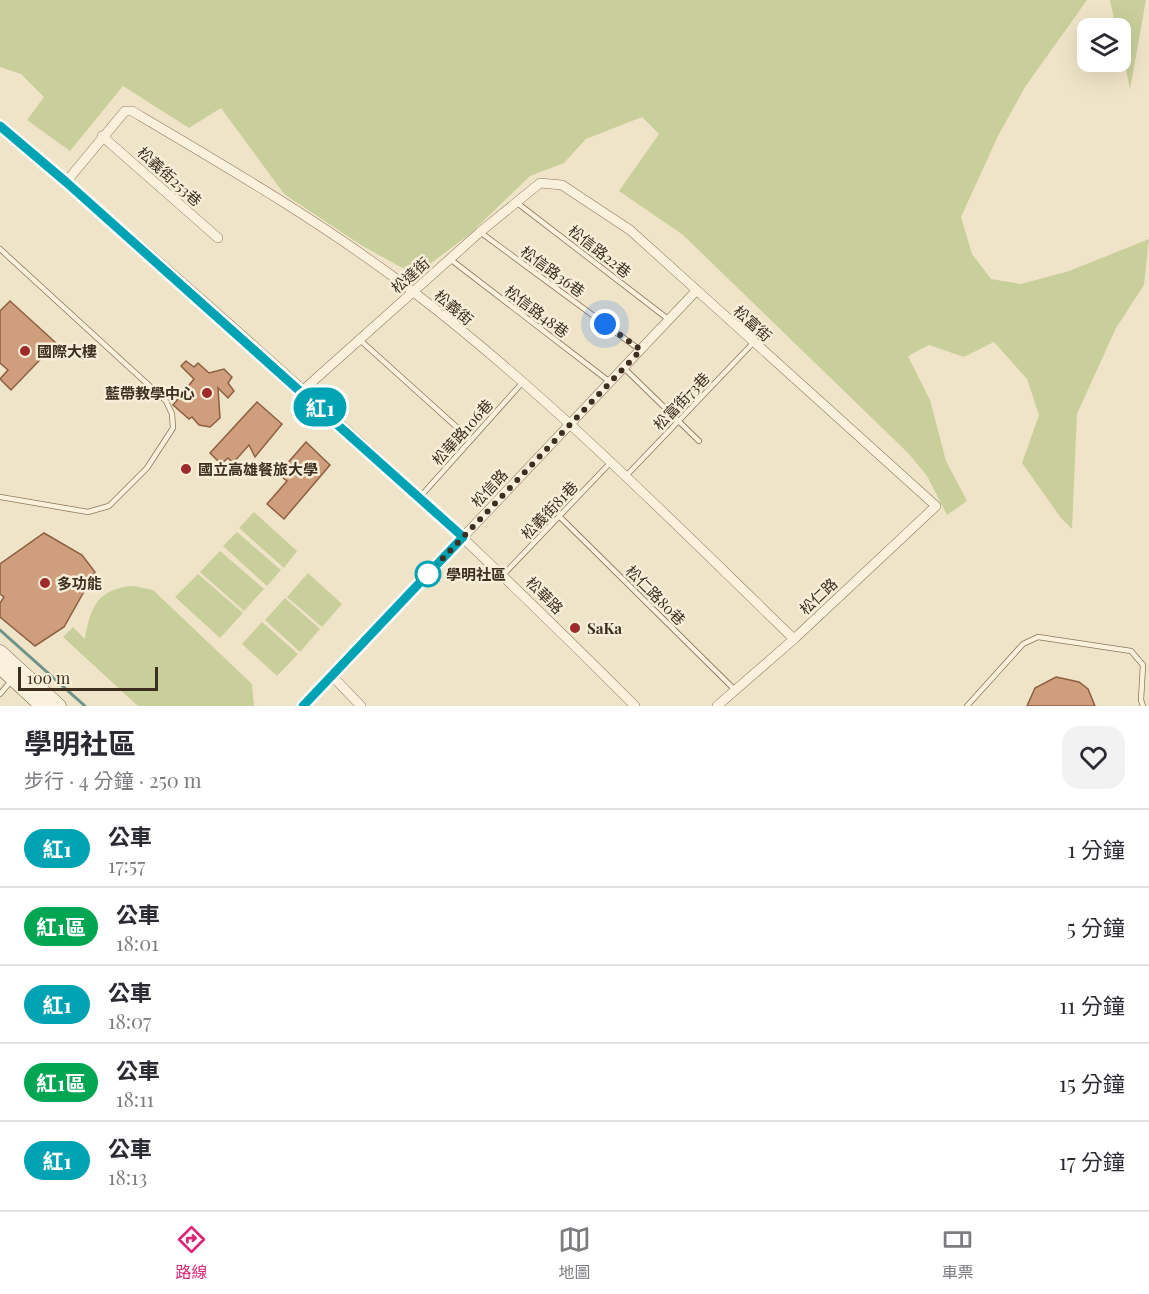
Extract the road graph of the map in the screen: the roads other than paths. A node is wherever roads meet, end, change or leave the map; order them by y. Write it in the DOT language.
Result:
graph roads {
  1 [pos="0,126"];
  2 [pos="102,136"];
  3 [pos="66,182"];
  4 [pos="540,183"];
  5 [pos="516,202"];
  6 [pos="480,232"];
  7 [pos="218,238"];
  8 [pos="0,249"];
  9 [pos="450,259"];
  10 [pos="696,291"];
  11 [pos="413,292"];
  12 [pos="669,320"];
  13 [pos="360,339"];
  14 [pos="753,343"];
  15 [pos="641,350"];
  16 [pos="624,368"];
  17 [pos="610,382"];
  18 [pos="522,383"];
  19 [pos="302,391"];
  20 [pos="679,421"];
  21 [pos="569,424"];
  22 [pos="471,440"];
  23 [pos="699,441"];
  24 [pos="611,462"];
  25 [pos="626,476"];
  26 [pos="0,497"];
  27 [pos="420,497"];
  28 [pos="936,506"];
  29 [pos="560,517"];
  30 [pos="463,537"];
  31 [pos="504,574"];
  32 [pos="794,639"];
  33 [pos="0,652"];
  34 [pos="0,667"];
  35 [pos="17,675"];
  36 [pos="332,676"];
  37 [pos="735,691"];
  38 [pos="0,694"];
  39 [pos="42,706"];
  40 [pos="59,706"];
  41 [pos="303,706"];
  42 [pos="361,706"];
  43 [pos="635,706"];
  44 [pos="717,706"];
  45 [pos="967,706"];
  46 [pos="1143,706"];
  1 -- 3 [label="street, 松華路"];
  2 -- 3 [label="street, 松義街"];
  2 -- 7 [label="street, 松義街253巷"];
  2 -- 11 [label="street, 松義街"];
  3 -- 19 [label="street, 松華路"];
  4 -- 5 [label="street, 松達街"];
  4 -- 10 [label="street, 松富街"];
  5 -- 6 [label="street, 松達街"];
  5 -- 12 [label="lane, 松信路22巷"];
  6 -- 9 [label="street, 松達街"];
  6 -- 15 [label="lane, 松信路36巷"];
  8 -- 26 [label="lane"];
  9 -- 11 [label="street, 松達街"];
  9 -- 17 [label="lane, 松信路48巷"];
  10 -- 12 [label="street, 松信路"];
  10 -- 14 [label="street, 松富街"];
  11 -- 13 [label="street, 松達街"];
  11 -- 18 [label="street, 松義街"];
  12 -- 15 [label="street, 松信路"];
  13 -- 19 [label="street, 松達街"];
  13 -- 22 [label="lane"];
  14 -- 20 [label="lane, 松富街73巷"];
  14 -- 28 [label="street, 松富街"];
  15 -- 16 [label="street, 松信路"];
  16 -- 17 [label="street, 松信路"];
  16 -- 20 [label="lane"];
  17 -- 21 [label="street, 松信路"];
  18 -- 21 [label="street, 松義街"];
  18 -- 22 [label="lane, 松華路106巷"];
  19 -- 27 [label="street, 松華路"];
  20 -- 23 [label="lane"];
  20 -- 25 [label="lane, 松富街73巷"];
  21 -- 24 [label="street, 松義街"];
  21 -- 30 [label="street, 松信路"];
  22 -- 27 [label="lane, 松華路106巷"];
  24 -- 25 [label="street, 松義街"];
  24 -- 29 [label="lane, 松義街81巷"];
  25 -- 32 [label="street, 松義街"];
  27 -- 30 [label="street, 松華路"];
  28 -- 32 [label="street, 松仁路"];
  29 -- 31 [label="lane, 松義街81巷"];
  29 -- 37 [label="lane, 松仁路80巷"];
  30 -- 31 [label="street, 松華路"];
  30 -- 36 [label="street, 松信路"];
  31 -- 43 [label="street, 松華路"];
  32 -- 37 [label="street, 松仁路"];
  33 -- 35 [label="street"];
  34 -- 35 [label="street"];
  35 -- 38 [label="lane"];
  35 -- 39 [label="street"];
  35 -- 40 [label="street"];
  36 -- 41 [label="street, 松信路"];
  36 -- 42 [label="street"];
  37 -- 44 [label="street, 松仁路"];
  45 -- 46 [label="lane"];
}
